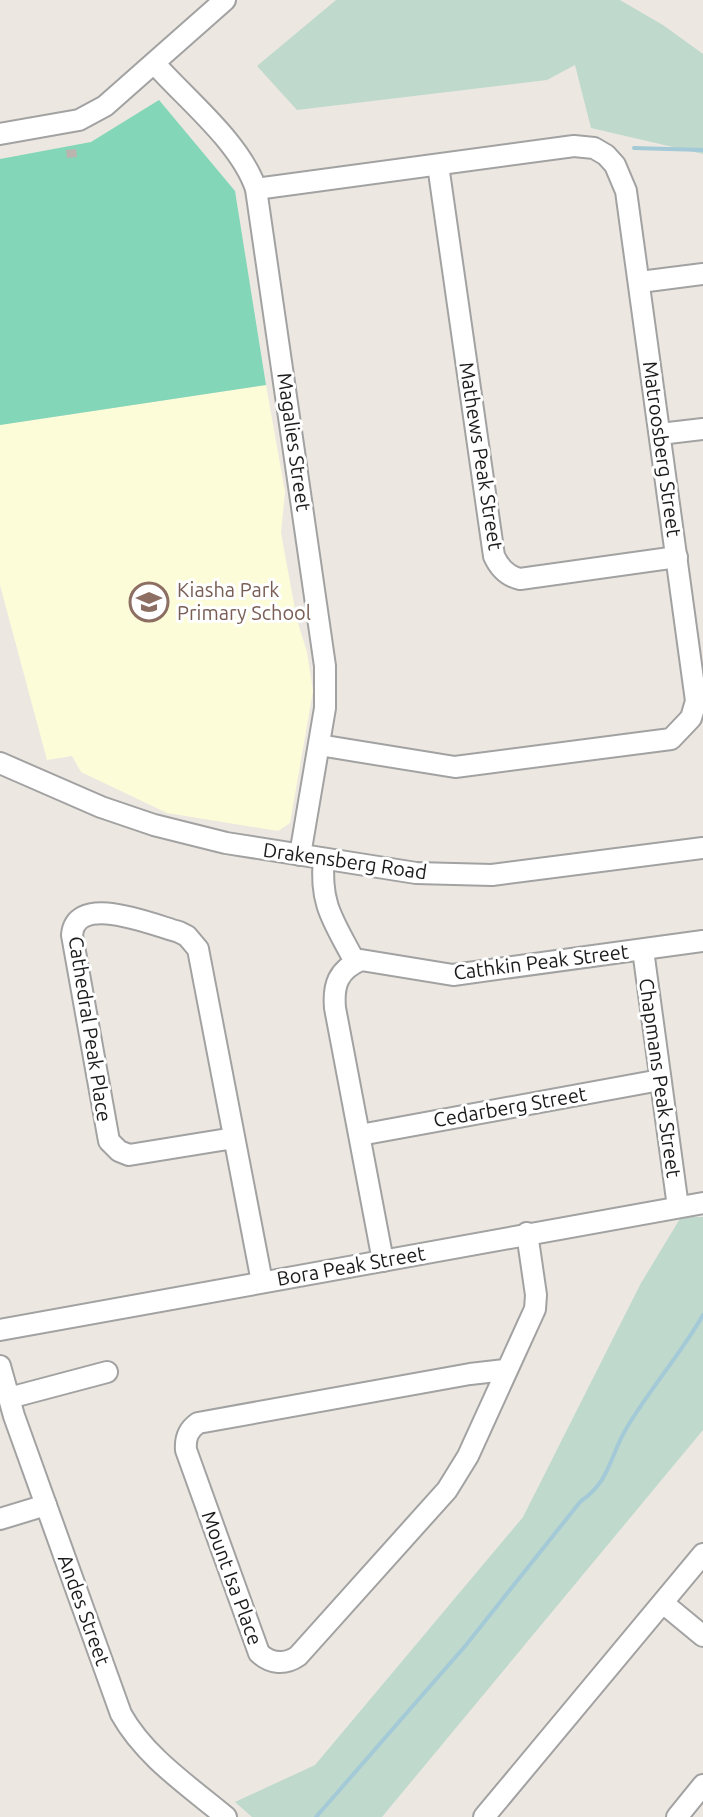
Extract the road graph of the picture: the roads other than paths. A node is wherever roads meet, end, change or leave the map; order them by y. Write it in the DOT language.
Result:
graph roads {
  1 [pos="225,0"];
  2 [pos="155,64"];
  3 [pos="0,134"];
  4 [pos="438,165"];
  5 [pos="256,189"];
  6 [pos="703,274"];
  7 [pos="640,282"];
  8 [pos="703,429"];
  9 [pos="660,434"];
  10 [pos="677,557"];
  11 [pos="319,745"];
  12 [pos="0,763"];
  13 [pos="703,848"];
  14 [pos="300,855"];
  15 [pos="324,859"];
  16 [pos="703,941"];
  17 [pos="643,950"];
  18 [pos="355,962"];
  19 [pos="660,1080"];
  20 [pos="360,1135"];
  21 [pos="234,1138"];
  22 [pos="703,1203"];
  23 [pos="678,1207"];
  24 [pos="527,1233"];
  25 [pos="383,1261"];
  26 [pos="262,1282"];
  27 [pos="0,1330"];
  28 [pos="0,1366"];
  29 [pos="505,1370"];
  30 [pos="107,1372"];
  31 [pos="9,1398"];
  32 [pos="46,1505"];
  33 [pos="0,1519"];
  34 [pos="703,1554"];
  35 [pos="663,1603"];
  36 [pos="703,1636"];
  37 [pos="703,1785"];
  38 [pos="226,1817"];
  39 [pos="484,1817"];
  40 [pos="677,1817"];
  1 -- 2 [label="street"];
  2 -- 3 [label="street"];
  2 -- 5 [label="street, Magalies Street"];
  4 -- 5 [label="street, Matroosberg Street"];
  4 -- 7 [label="street, Matroosberg Street"];
  4 -- 10 [label="street, Mathews Peak Street"];
  5 -- 11 [label="street, Magalies Street"];
  6 -- 7 [label="street"];
  7 -- 9 [label="street, Matroosberg Street"];
  8 -- 9 [label="street"];
  9 -- 10 [label="street, Matroosberg Street"];
  10 -- 11 [label="street, Matroosberg Street"];
  11 -- 14 [label="street, Magalies Street"];
  12 -- 14 [label="street, Drakensberg Road"];
  13 -- 15 [label="street, Drakensberg Road"];
  14 -- 15 [label="street, Drakensberg Road"];
  15 -- 18 [label="street"];
  16 -- 17 [label="street, Cathkin Peak Street"];
  17 -- 18 [label="street, Cathkin Peak Street"];
  17 -- 19 [label="street, Chapmans Peak Street"];
  18 -- 20 [label="street"];
  19 -- 20 [label="street, Cedarberg Street"];
  19 -- 23 [label="street, Chapmans Peak Street"];
  20 -- 25 [label="street"];
  21 -- 21 [label="street, Cathedral Peak Place"];
  21 -- 26 [label="street, Cathedral Peak Place"];
  22 -- 23 [label="street, Bora Peak Street"];
  23 -- 24 [label="street, Bora Peak Street"];
  24 -- 25 [label="street, Bora Peak Street"];
  24 -- 29 [label="street, Mount Isa Place"];
  25 -- 26 [label="street, Bora Peak Street"];
  26 -- 27 [label="street, Bora Peak Street"];
  28 -- 31 [label="street, Andes Street"];
  29 -- 29 [label="street, Mount Isa Place"];
  30 -- 31 [label="street"];
  31 -- 32 [label="street, Andes Street"];
  32 -- 33 [label="street"];
  32 -- 38 [label="street, Andes Street"];
  34 -- 35 [label="street"];
  35 -- 36 [label="street"];
  35 -- 39 [label="street"];
  37 -- 40 [label="street"];
}
